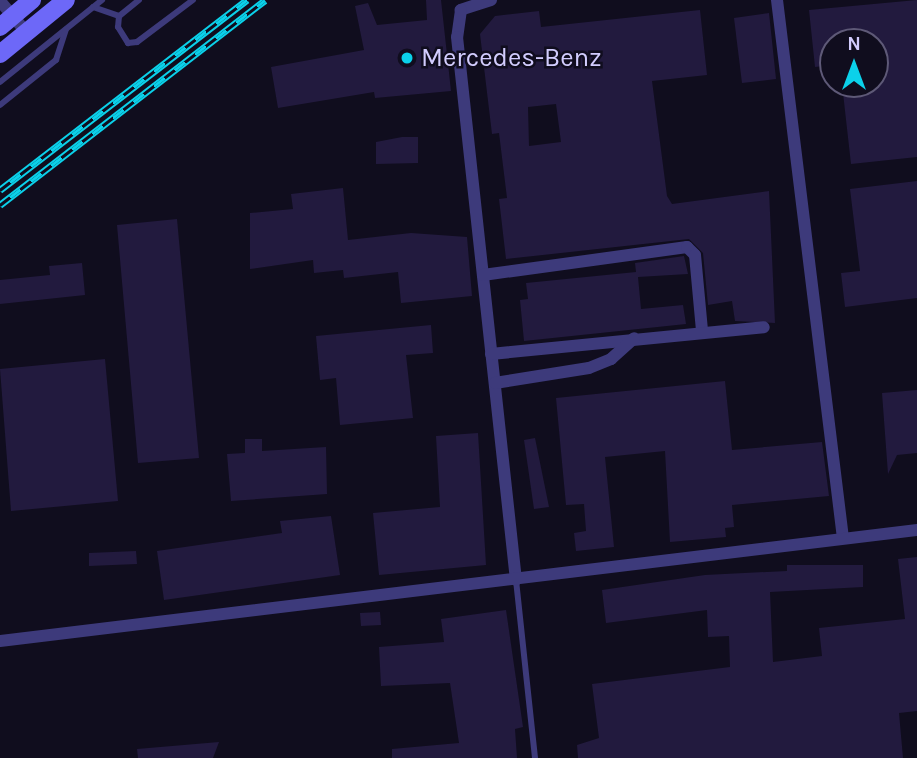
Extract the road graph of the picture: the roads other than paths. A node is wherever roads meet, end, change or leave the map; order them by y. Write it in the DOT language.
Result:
graph roads {
  1 [pos="32,0"];
  2 [pos="66,0"];
  3 [pos="102,0"];
  4 [pos="139,0"];
  5 [pos="193,0"];
  6 [pos="491,0"];
  7 [pos="777,0"];
  8 [pos="93,8"];
  9 [pos="4,9"];
  10 [pos="119,16"];
  11 [pos="67,28"];
  12 [pos="27,33"];
  13 [pos="0,54"];
  14 [pos="0,82"];
  15 [pos="0,105"];
  16 [pos="483,275"];
  17 [pos="764,327"];
  18 [pos="702,331"];
  19 [pos="634,338"];
  20 [pos="491,354"];
  21 [pos="495,383"];
  22 [pos="917,530"];
  23 [pos="842,538"];
  24 [pos="516,580"];
  25 [pos="0,641"];
  26 [pos="536,758"];
  1 -- 9 [label="main road"];
  2 -- 12 [label="main road"];
  3 -- 8 [label="lane"];
  4 -- 10 [label="lane"];
  5 -- 10 [label="lane"];
  6 -- 16 [label="street"];
  7 -- 23 [label="street"];
  8 -- 10 [label="lane"];
  8 -- 11 [label="lane"];
  9 -- 12 [label="street"];
  11 -- 14 [label="lane"];
  11 -- 15 [label="lane"];
  12 -- 13 [label="main road"];
  16 -- 18 [label="street"];
  16 -- 20 [label="street"];
  17 -- 18 [label="street"];
  18 -- 19 [label="street"];
  19 -- 20 [label="street"];
  19 -- 21 [label="street"];
  20 -- 21 [label="street"];
  21 -- 24 [label="street"];
  22 -- 23 [label="street"];
  23 -- 24 [label="street"];
  24 -- 25 [label="street"];
  24 -- 26 [label="lane"];
}
